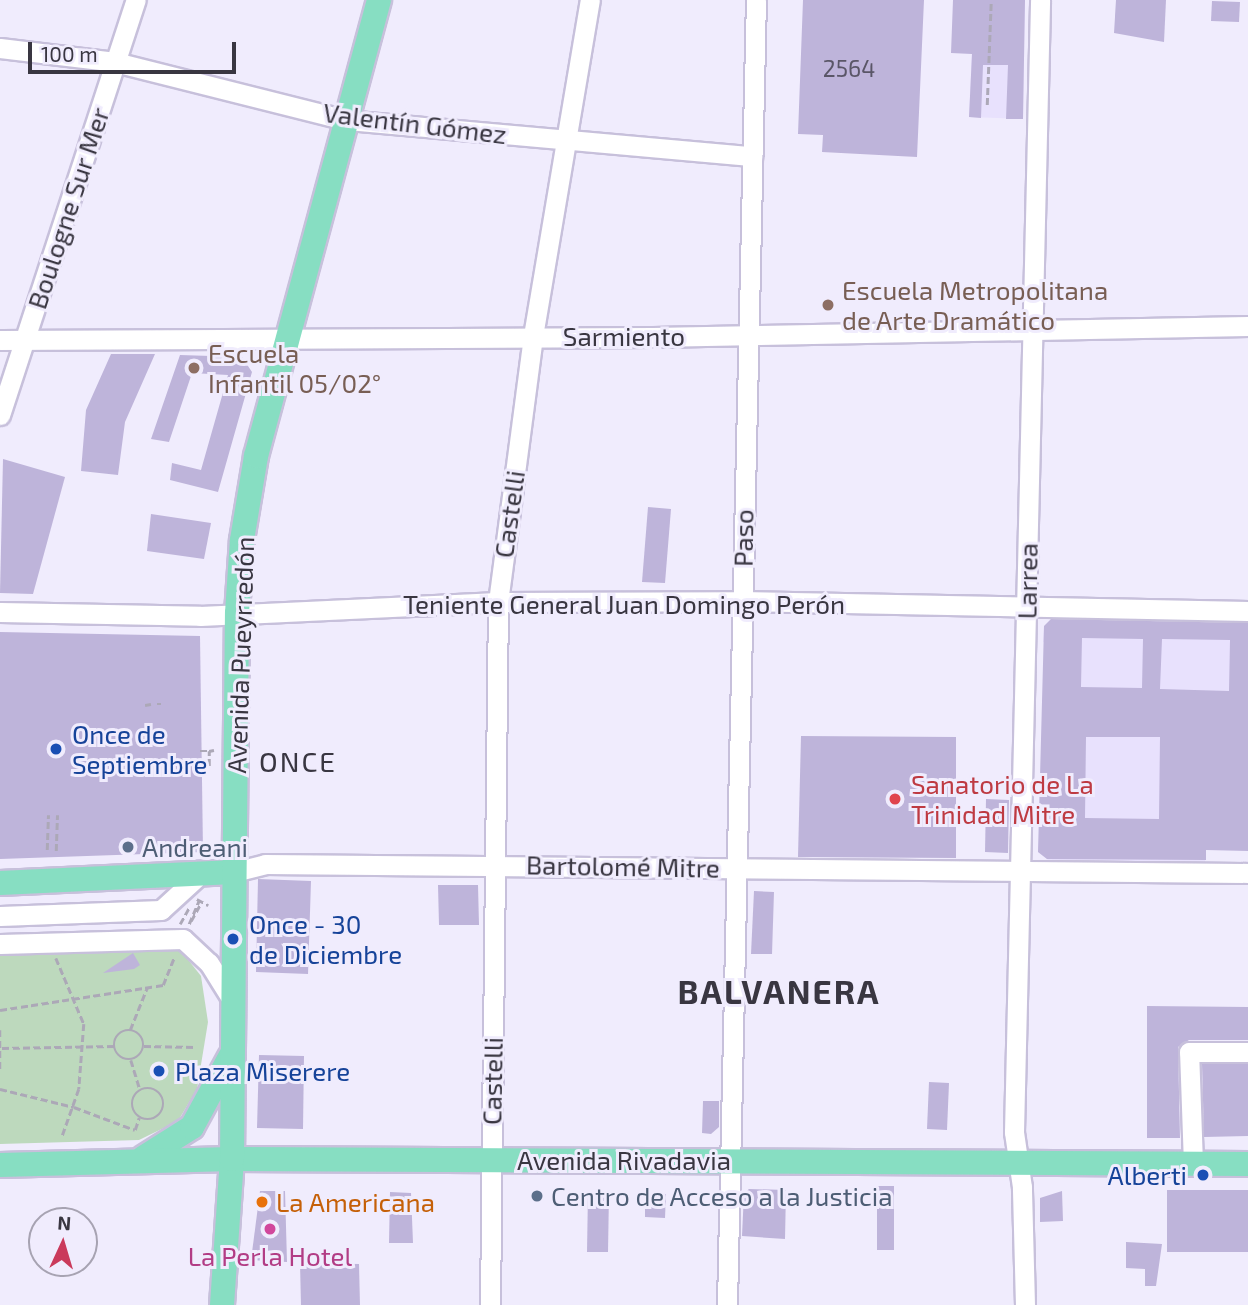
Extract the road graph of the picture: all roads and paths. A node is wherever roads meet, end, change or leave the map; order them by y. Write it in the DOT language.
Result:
graph roads {
  1 [pos="136,0"];
  2 [pos="379,0"];
  3 [pos="590,0"];
  4 [pos="756,0"];
  5 [pos="991,0"];
  6 [pos="1040,0"];
  7 [pos="0,48"];
  8 [pos="115,62"];
  9 [pos="987,105"];
  10 [pos="346,120"];
  11 [pos="565,139"];
  12 [pos="752,156"];
  13 [pos="1033,326"];
  14 [pos="1248,327"];
  15 [pos="748,335"];
  16 [pos="533,336"];
  17 [pos="290,339"];
  18 [pos="0,340"];
  19 [pos="24,341"];
  20 [pos="0,415"];
  21 [pos="498,601"];
  22 [pos="741,601"];
  23 [pos="1027,603"];
  24 [pos="1248,611"];
  25 [pos="0,612"];
  26 [pos="237,613"];
  27 [pos="151,704"];
  28 [pos="145,705"];
  29 [pos="214,750"];
  30 [pos="200,751"];
  31 [pos="209,751"];
  32 [pos="201,767"];
  33 [pos="48,815"];
  34 [pos="57,815"];
  35 [pos="47,850"];
  36 [pos="56,851"];
  37 [pos="494,865"];
  38 [pos="737,868"];
  39 [pos="1022,869"];
  40 [pos="234,872"];
  41 [pos="1248,873"];
  42 [pos="0,883"];
  43 [pos="199,894"];
  44 [pos="208,905"];
  45 [pos="0,916"];
  46 [pos="0,944"];
  47 [pos="178,947"];
  48 [pos="52,952"];
  49 [pos="148,987"];
  50 [pos="76,998"];
  51 [pos="235,1004"];
  52 [pos="0,1010"];
  53 [pos="0,1030"];
  54 [pos="130,1030"];
  55 [pos="115,1046"];
  56 [pos="144,1046"];
  57 [pos="234,1046"];
  58 [pos="196,1047"];
  59 [pos="2,1048"];
  60 [pos="84,1050"];
  61 [pos="1248,1052"];
  62 [pos="131,1060"];
  63 [pos="0,1070"];
  64 [pos="0,1090"];
  65 [pos="140,1090"];
  66 [pos="74,1107"];
  67 [pos="139,1118"];
  68 [pos="62,1138"];
  69 [pos="232,1160"];
  70 [pos="491,1160"];
  71 [pos="732,1160"];
  72 [pos="136,1161"];
  73 [pos="1020,1162"];
  74 [pos="1193,1164"];
  75 [pos="1248,1164"];
  76 [pos="0,1165"];
  77 [pos="222,1305"];
  78 [pos="490,1305"];
  79 [pos="727,1305"];
  80 [pos="1025,1305"];
  1 -- 8 [label="street, Boulogne Sur Mer"];
  2 -- 10 [label="main road, Avenida Pueyrredón"];
  3 -- 11 [label="street, Castelli"];
  4 -- 12 [label="street, Paso"];
  5 -- 9 [label="path"];
  6 -- 13 [label="street, Larrea"];
  7 -- 8 [label="street, Valentín Gómez"];
  8 -- 10 [label="street, Valentín Gómez"];
  8 -- 19 [label="street, Boulogne Sur Mer"];
  10 -- 11 [label="street, Valentín Gómez"];
  10 -- 17 [label="main road, Avenida Pueyrredón"];
  11 -- 12 [label="street, Valentín Gómez"];
  11 -- 16 [label="street, Castelli"];
  12 -- 15 [label="street, Paso"];
  13 -- 14 [label="street, Sarmiento"];
  13 -- 15 [label="street, Sarmiento"];
  13 -- 23 [label="street, Larrea"];
  15 -- 16 [label="street, Sarmiento"];
  15 -- 22 [label="street, Paso"];
  16 -- 17 [label="street, Sarmiento"];
  16 -- 21 [label="street, Castelli"];
  17 -- 19 [label="street, Sarmiento"];
  17 -- 26 [label="main road, Avenida Pueyrredón"];
  18 -- 19 [label="street, Sarmiento"];
  19 -- 20 [label="street, Boulogne Sur Mer"];
  21 -- 22 [label="street, Teniente General Juan Domingo Perón"];
  21 -- 26 [label="street, Teniente General Juan Domingo Perón"];
  21 -- 37 [label="street, Castelli"];
  22 -- 23 [label="street, Teniente General Juan Domingo Perón"];
  22 -- 38 [label="street, Paso"];
  23 -- 24 [label="street, Teniente General Juan Domingo Perón"];
  23 -- 39 [label="street, Larrea"];
  25 -- 26 [label="street, Teniente General Juan Domingo Perón"];
  26 -- 40 [label="main road, Avenida Pueyrredón"];
  27 -- 28 [label="path"];
  29 -- 31 [label="path"];
  30 -- 31 [label="path"];
  31 -- 32 [label="path"];
  33 -- 35 [label="path"];
  34 -- 36 [label="path"];
  37 -- 38 [label="street, Bartolomé Mitre"];
  37 -- 40 [label="street, Bartolomé Mitre"];
  37 -- 70 [label="street, Castelli"];
  38 -- 39 [label="street, Bartolomé Mitre"];
  38 -- 71 [label="street, Paso"];
  39 -- 41 [label="street, Bartolomé Mitre"];
  39 -- 73 [label="street, Larrea"];
  40 -- 43 [label="main road, Bartolomé Mitre"];
  40 -- 51 [label="main road, Avenida Pueyrredón"];
  42 -- 43 [label="main road, Bartolomé Mitre"];
  43 -- 44 [label="path"];
  43 -- 45 [label="street"];
  46 -- 51 [label="street"];
  47 -- 49 [label="path"];
  48 -- 50 [label="path"];
  49 -- 50 [label="path"];
  49 -- 54 [label="path"];
  50 -- 52 [label="path"];
  50 -- 60 [label="path"];
  51 -- 57 [label="main road, Avenida Pueyrredón"];
  53 -- 59 [label="path"];
  54 -- 55 [label="path"];
  54 -- 56 [label="path"];
  55 -- 60 [label="path"];
  55 -- 62 [label="path"];
  56 -- 58 [label="path"];
  56 -- 62 [label="path"];
  57 -- 69 [label="main road, Avenida Pueyrredón"];
  57 -- 72 [label="main road"];
  59 -- 60 [label="path"];
  59 -- 63 [label="path"];
  60 -- 66 [label="path"];
  61 -- 74 [label="street"];
  62 -- 65 [label="path"];
  64 -- 66 [label="path"];
  65 -- 67 [label="path"];
  65 -- 67 [label="path"];
  66 -- 67 [label="path"];
  66 -- 68 [label="path"];
  69 -- 70 [label="main road, Avenida Rivadavia"];
  69 -- 72 [label="main road, Avenida Rivadavia"];
  69 -- 77 [label="main road, Avenida Pueyrredón"];
  70 -- 71 [label="main road, Avenida Rivadavia"];
  70 -- 78 [label="street, Castelli"];
  71 -- 73 [label="main road, Avenida Rivadavia"];
  71 -- 79 [label="street, Paso"];
  72 -- 76 [label="main road, Avenida Rivadavia"];
  73 -- 74 [label="main road, Avenida Rivadavia"];
  73 -- 80 [label="street"];
  74 -- 75 [label="main road, Avenida Rivadavia"];
}
